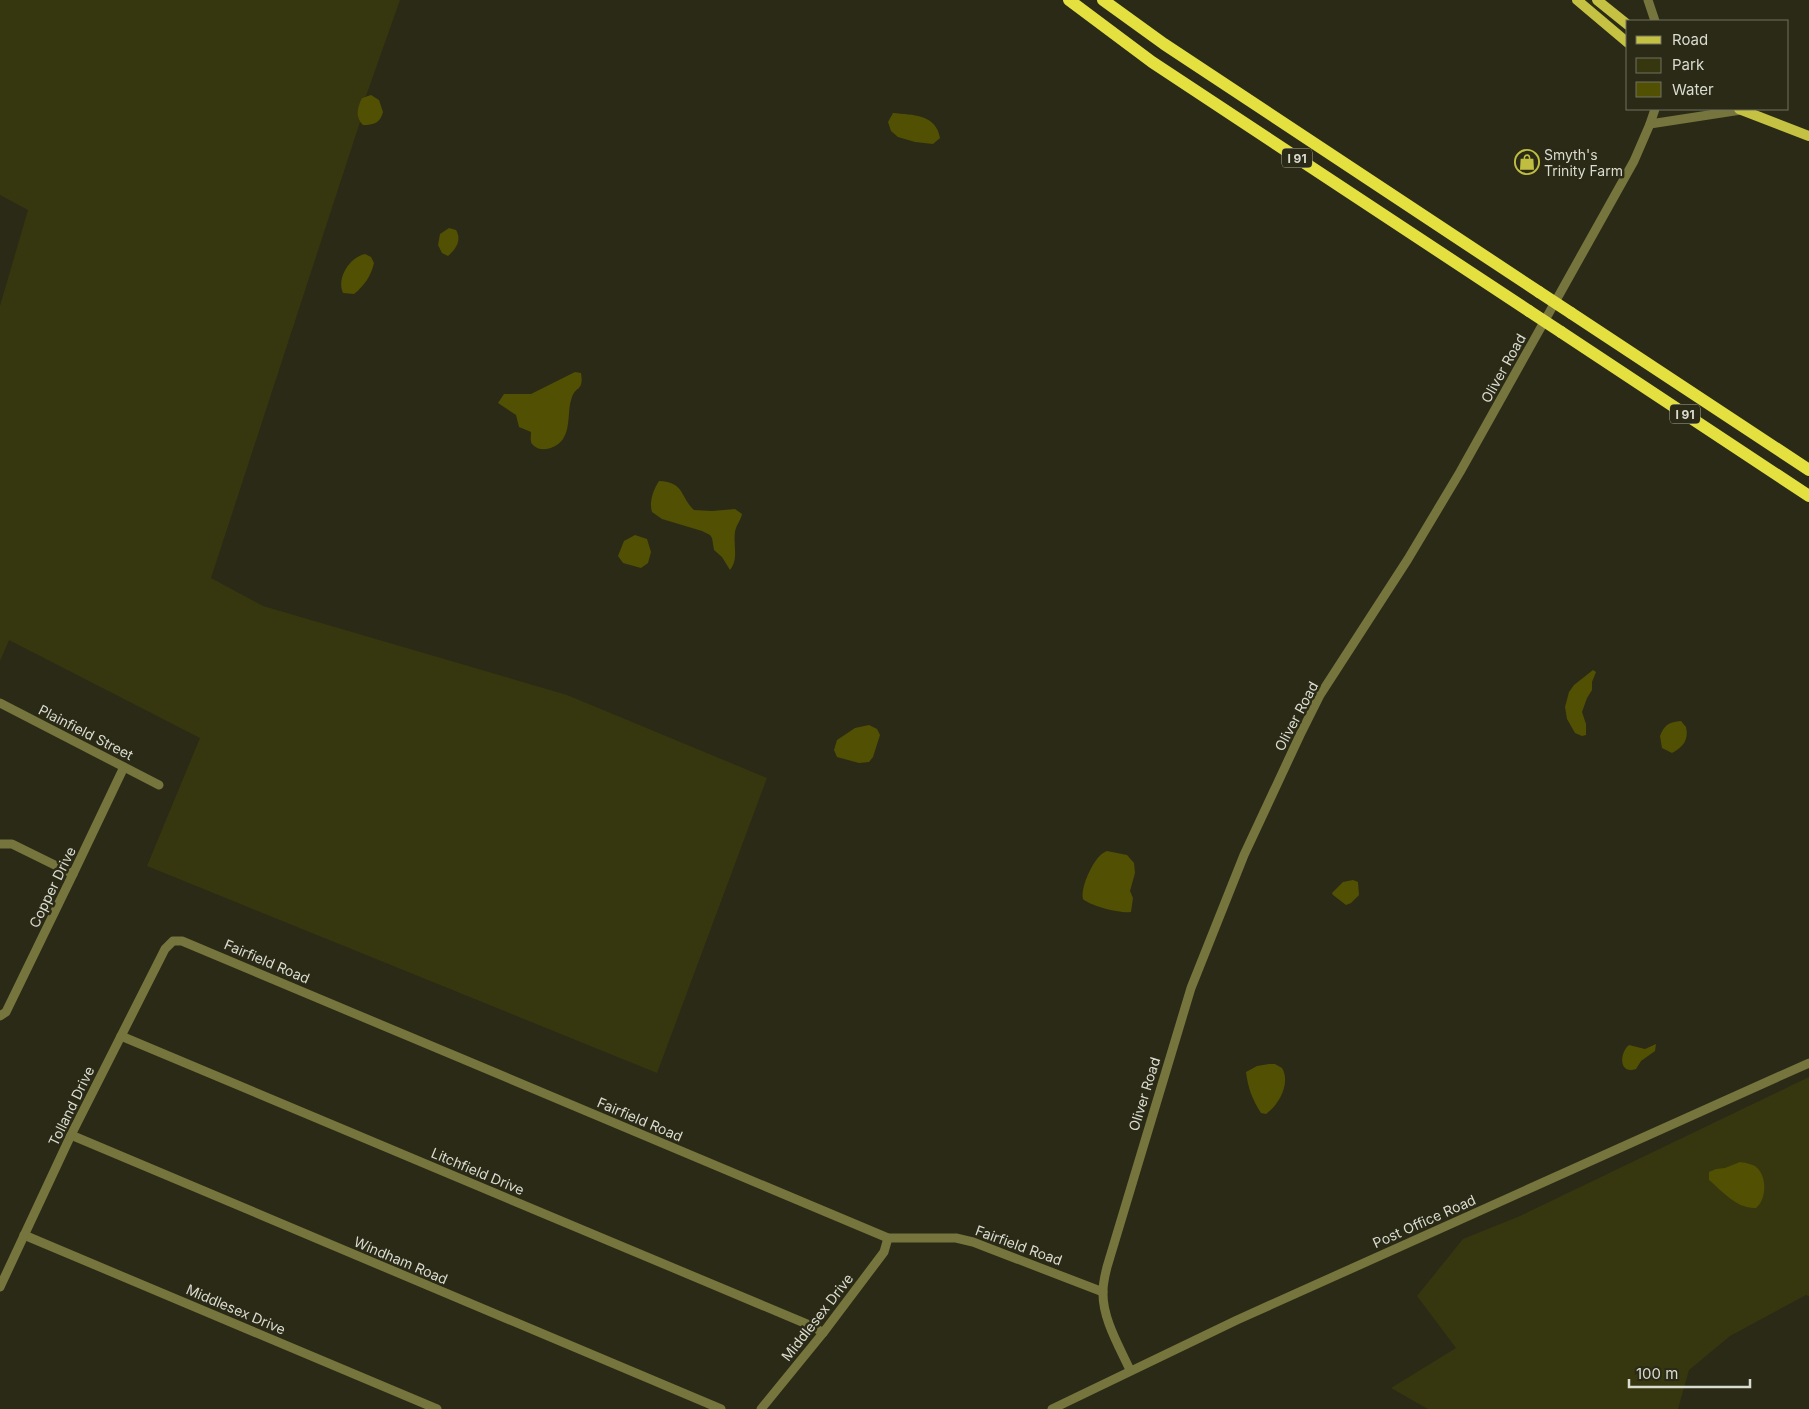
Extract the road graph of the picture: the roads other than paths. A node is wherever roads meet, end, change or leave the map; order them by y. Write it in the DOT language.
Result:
graph roads {
  1 [pos="1069,0"];
  2 [pos="1103,0"];
  3 [pos="1598,0"];
  4 [pos="1648,0"];
  5 [pos="1584,2"];
  6 [pos="1656,20"];
  7 [pos="1626,23"];
  8 [pos="1626,41"];
  9 [pos="1655,110"];
  10 [pos="1734,110"];
  11 [pos="1743,110"];
  12 [pos="1650,124"];
  13 [pos="1809,136"];
  14 [pos="1809,470"];
  15 [pos="1809,496"];
  16 [pos="0,703"];
  17 [pos="124,767"];
  18 [pos="159,785"];
  19 [pos="0,844"];
  20 [pos="73,874"];
  21 [pos="173,941"];
  22 [pos="0,1016"];
  23 [pos="121,1036"];
  24 [pos="1809,1063"];
  25 [pos="71,1136"];
  26 [pos="24,1235"];
  27 [pos="888,1238"];
  28 [pos="0,1287"];
  29 [pos="1103,1292"];
  30 [pos="823,1333"];
  31 [pos="1130,1370"];
  32 [pos="437,1409"];
  33 [pos="721,1409"];
  34 [pos="761,1409"];
  35 [pos="1052,1409"];
  1 -- 15 [label="highway, I 91, bridge"];
  2 -- 14 [label="highway, I 91, bridge"];
  3 -- 7 [label="main road"];
  4 -- 6 [label="street"];
  5 -- 8 [label="main road"];
  9 -- 12 [label="street, Oliver Road"];
  10 -- 12 [label="street"];
  11 -- 13 [label="main road"];
  12 -- 29 [label="street, Oliver Road"];
  16 -- 17 [label="street, Plainfield Street"];
  17 -- 18 [label="street, Plainfield Street"];
  17 -- 20 [label="street, Copper Drive"];
  19 -- 20 [label="street"];
  20 -- 22 [label="street, Copper Drive"];
  21 -- 23 [label="street, Tolland Drive"];
  21 -- 27 [label="street, Fairfield Road"];
  23 -- 25 [label="street, Tolland Drive"];
  23 -- 30 [label="street, Litchfield Drive"];
  24 -- 31 [label="street, Post Office Road"];
  25 -- 26 [label="street, Tolland Drive"];
  25 -- 33 [label="street, Windham Road"];
  26 -- 28 [label="street, Tolland Drive"];
  26 -- 32 [label="street, Middlesex Drive"];
  27 -- 29 [label="street, Fairfield Road"];
  27 -- 30 [label="street, Middlesex Drive"];
  29 -- 31 [label="street, Oliver Road"];
  30 -- 34 [label="street, Middlesex Drive"];
  31 -- 35 [label="street, Post Office Road"];
}
